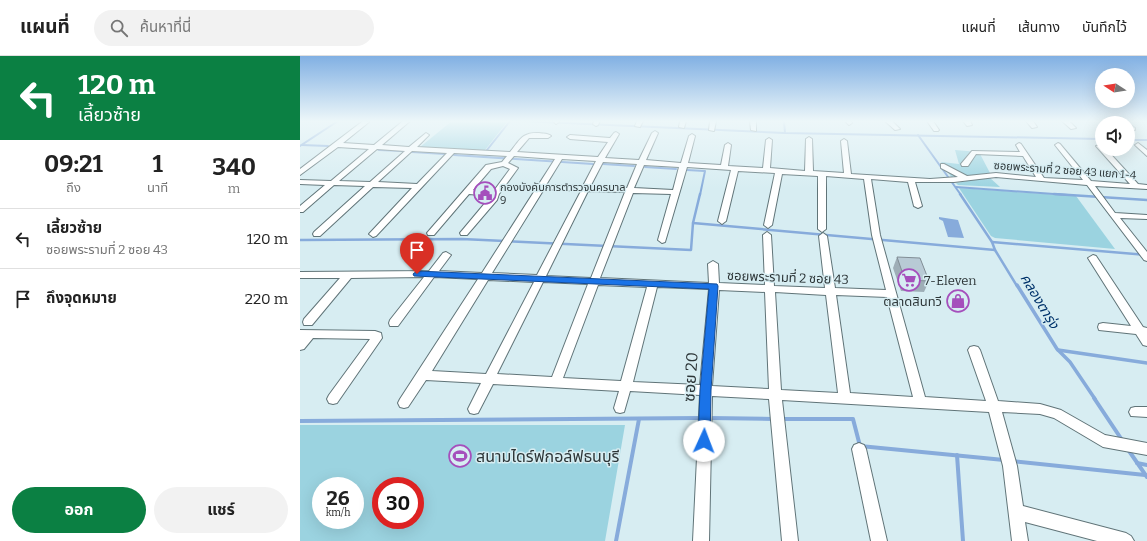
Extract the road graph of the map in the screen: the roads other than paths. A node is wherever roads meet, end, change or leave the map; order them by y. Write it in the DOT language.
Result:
graph roads {
  1 [pos="380,144"];
  2 [pos="416,144"];
  3 [pos="522,144"];
  4 [pos="610,144"];
  5 [pos="651,144"];
  6 [pos="689,144"];
  7 [pos="769,144"];
  8 [pos="809,144"];
  9 [pos="844,144"];
  10 [pos="335,145"];
  11 [pos="728,145"];
  12 [pos="1019,145"];
  13 [pos="1058,145"];
  14 [pos="1138,146"];
  15 [pos="376,147"];
  16 [pos="410,149"];
  17 [pos="452,151"];
  18 [pos="513,154"];
  19 [pos="1024,154"];
  20 [pos="1147,154"];
  21 [pos="1108,156"];
  22 [pos="560,157"];
  23 [pos="600,160"];
  24 [pos="642,162"];
  25 [pos="504,164"];
  26 [pos="965,164"];
  27 [pos="682,165"];
  28 [pos="944,166"];
  29 [pos="724,168"];
  30 [pos="735,168"];
  31 [pos="766,170"];
  32 [pos="779,171"];
  33 [pos="300,173"];
  34 [pos="809,173"];
  35 [pos="822,174"];
  36 [pos="848,176"];
  37 [pos="866,177"];
  38 [pos="965,178"];
  39 [pos="911,180"];
  40 [pos="1042,180"];
  41 [pos="300,182"];
  42 [pos="333,183"];
  43 [pos="1088,183"];
  44 [pos="371,184"];
  45 [pos="419,186"];
  46 [pos="1136,186"];
  47 [pos="540,187"];
  48 [pos="1147,187"];
  49 [pos="586,188"];
  50 [pos="630,190"];
  51 [pos="467,192"];
  52 [pos="675,192"];
  53 [pos="495,194"];
  54 [pos="918,206"];
  55 [pos="300,210"];
  56 [pos="1113,215"];
  57 [pos="1147,218"];
  58 [pos="722,221"];
  59 [pos="431,233"];
  60 [pos="316,234"];
  61 [pos="373,234"];
  62 [pos="464,234"];
  63 [pos="662,240"];
  64 [pos="1144,254"];
  65 [pos="446,256"];
  66 [pos="1093,258"];
  67 [pos="713,264"];
  68 [pos="348,274"];
  69 [pos="431,274"];
  70 [pos="300,275"];
  71 [pos="484,276"];
  72 [pos="541,279"];
  73 [pos="595,281"];
  74 [pos="653,284"];
  75 [pos="714,286"];
  76 [pos="771,289"];
  77 [pos="831,291"];
  78 [pos="891,294"];
  79 [pos="308,322"];
  80 [pos="394,323"];
  81 [pos="1103,327"];
  82 [pos="1143,330"];
  83 [pos="305,334"];
  84 [pos="1147,342"];
  85 [pos="300,346"];
  86 [pos="974,350"];
  87 [pos="423,375"];
  88 [pos="489,379"];
  89 [pos="556,382"];
  90 [pos="625,386"];
  91 [pos="706,390"];
  92 [pos="775,394"];
  93 [pos="845,398"];
  94 [pos="334,399"];
  95 [pos="920,402"];
  96 [pos="404,403"];
  97 [pos="994,407"];
  98 [pos="620,408"];
  99 [pos="474,409"];
  100 [pos="859,449"];
  101 [pos="1147,449"];
  102 [pos="1016,512"];
  103 [pos="701,541"];
  104 [pos="790,541"];
  105 [pos="879,541"];
  106 [pos="1020,541"];
  107 [pos="1126,541"];
  1 -- 15 [label="street"];
  2 -- 16 [label="street"];
  3 -- 18 [label="street"];
  4 -- 23 [label="street"];
  5 -- 24 [label="street"];
  6 -- 27 [label="street"];
  7 -- 31 [label="street"];
  8 -- 34 [label="street"];
  9 -- 36 [label="street"];
  10 -- 15 [label="street, ซอยพระรามที่ 2 ซอย 43 แยก 1-4"];
  10 -- 33 [label="street"];
  11 -- 29 [label="street"];
  12 -- 19 [label="street"];
  13 -- 43 [label="street"];
  14 -- 20 [label="street"];
  15 -- 16 [label="street, ซอยพระรามที่ 2 ซอย 43 แยก 1-4"];
  15 -- 42 [label="street"];
  16 -- 17 [label="street, ซอยพระรามที่ 2 ซอย 43 แยก 1-4"];
  16 -- 44 [label="street"];
  17 -- 18 [label="street, ซอยพระรามที่ 2 ซอย 43 แยก 1-4"];
  17 -- 45 [label="street"];
  18 -- 22 [label="street, ซอยพระรามที่ 2 ซอย 43 แยก 1-4"];
  18 -- 25 [label="street"];
  19 -- 26 [label="street"];
  19 -- 40 [label="street"];
  21 -- 46 [label="street"];
  22 -- 23 [label="street, ซอยพระรามที่ 2 ซอย 43 แยก 1-4"];
  22 -- 47 [label="street"];
  23 -- 24 [label="street, ซอยพระรามที่ 2 ซอย 43 แยก 1-4"];
  23 -- 49 [label="street"];
  24 -- 27 [label="street, ซอยพระรามที่ 2 ซอย 43 แยก 1-4"];
  24 -- 50 [label="street"];
  25 -- 51 [label="street"];
  25 -- 53 [label="street"];
  27 -- 29 [label="street, ซอยพระรามที่ 2 ซอย 43 แยก 1-4"];
  27 -- 52 [label="street"];
  28 -- 38 [label="street"];
  29 -- 30 [label="street, ซอยพระรามที่ 2 ซอย 43 แยก 1-4"];
  30 -- 31 [label="street, ซอยพระรามที่ 2 ซอย 43 แยก 1-4"];
  30 -- 58 [label="street"];
  31 -- 32 [label="street, ซอยพระรามที่ 2 ซอย 43 แยก 1-4"];
  32 -- 34 [label="street, ซอยพระรามที่ 2 ซอย 43 แยก 1-4"];
  32 -- 76 [label="street"];
  34 -- 35 [label="street, ซอยพระรามที่ 2 ซอย 43 แยก 1-4"];
  35 -- 36 [label="street, ซอยพระรามที่ 2 ซอย 43 แยก 1-4"];
  35 -- 77 [label="street"];
  36 -- 37 [label="street, ซอยพระรามที่ 2 ซอย 43 แยก 1-4"];
  37 -- 39 [label="street, ซอยพระรามที่ 2 ซอย 43 แยก 1-4"];
  37 -- 78 [label="street"];
  38 -- 39 [label="street, ซอยพระรามที่ 2 ซอย 43 แยก 1-4"];
  38 -- 40 [label="street, ซอยพระรามที่ 2 ซอย 43 แยก 1-4"];
  39 -- 54 [label="street"];
  40 -- 43 [label="street, ซอยพระรามที่ 2 ซอย 43 แยก 1-4"];
  41 -- 42 [label="street"];
  42 -- 44 [label="street"];
  42 -- 55 [label="street"];
  43 -- 46 [label="street, ซอยพระรามที่ 2 ซอย 43 แยก 1-4"];
  43 -- 56 [label="street"];
  44 -- 45 [label="street"];
  44 -- 60 [label="street"];
  45 -- 61 [label="street"];
  46 -- 48 [label="street, ซอยพระรามที่ 2 ซอย 43 แยก 1-4"];
  47 -- 49 [label="street"];
  47 -- 71 [label="street"];
  49 -- 50 [label="street"];
  49 -- 72 [label="street"];
  50 -- 52 [label="street"];
  50 -- 73 [label="street"];
  51 -- 53 [label="street"];
  51 -- 59 [label="street"];
  52 -- 63 [label="street"];
  53 -- 62 [label="street"];
  56 -- 57 [label="street"];
  56 -- 64 [label="street"];
  65 -- 69 [label="street"];
  66 -- 82 [label="street"];
  67 -- 75 [label="street, ซอย 20"];
  68 -- 69 [label="street, ซอยพระรามที่ 2 ซอย 43"];
  68 -- 70 [label="street, ซอยพระรามที่ 2 ซอย 43"];
  68 -- 79 [label="street"];
  69 -- 71 [label="street, ซอยพระรามที่ 2 ซอย 43"];
  69 -- 80 [label="street"];
  71 -- 72 [label="street, ซอยพระรามที่ 2 ซอย 43"];
  71 -- 87 [label="street"];
  72 -- 73 [label="street, ซอยพระรามที่ 2 ซอย 43"];
  72 -- 88 [label="street"];
  73 -- 74 [label="street, ซอยพระรามที่ 2 ซอย 43"];
  73 -- 89 [label="street"];
  74 -- 75 [label="street, ซอยพระรามที่ 2 ซอย 43"];
  74 -- 90 [label="street"];
  75 -- 76 [label="street, ซอยพระรามที่ 2 ซอย 43"];
  75 -- 91 [label="street, ซอย 20"];
  76 -- 77 [label="street, ซอยพระรามที่ 2 ซอย 43"];
  76 -- 92 [label="street"];
  77 -- 78 [label="street, ซอยพระรามที่ 2 ซอย 43"];
  77 -- 93 [label="street"];
  78 -- 95 [label="street"];
  81 -- 82 [label="street"];
  82 -- 84 [label="street"];
  83 -- 85 [label="street"];
  83 -- 94 [label="street"];
  86 -- 97 [label="street"];
  87 -- 88 [label="street"];
  87 -- 96 [label="street"];
  88 -- 89 [label="street"];
  88 -- 99 [label="street"];
  89 -- 90 [label="street"];
  90 -- 91 [label="street"];
  90 -- 98 [label="street"];
  91 -- 92 [label="street"];
  91 -- 103 [label="street, ซอย 20"];
  92 -- 93 [label="street"];
  92 -- 104 [label="street"];
  93 -- 95 [label="street"];
  95 -- 97 [label="street"];
  97 -- 101 [label="street"];
  97 -- 102 [label="street"];
  100 -- 105 [label="street"];
  102 -- 106 [label="street"];
  102 -- 107 [label="street"];
}
